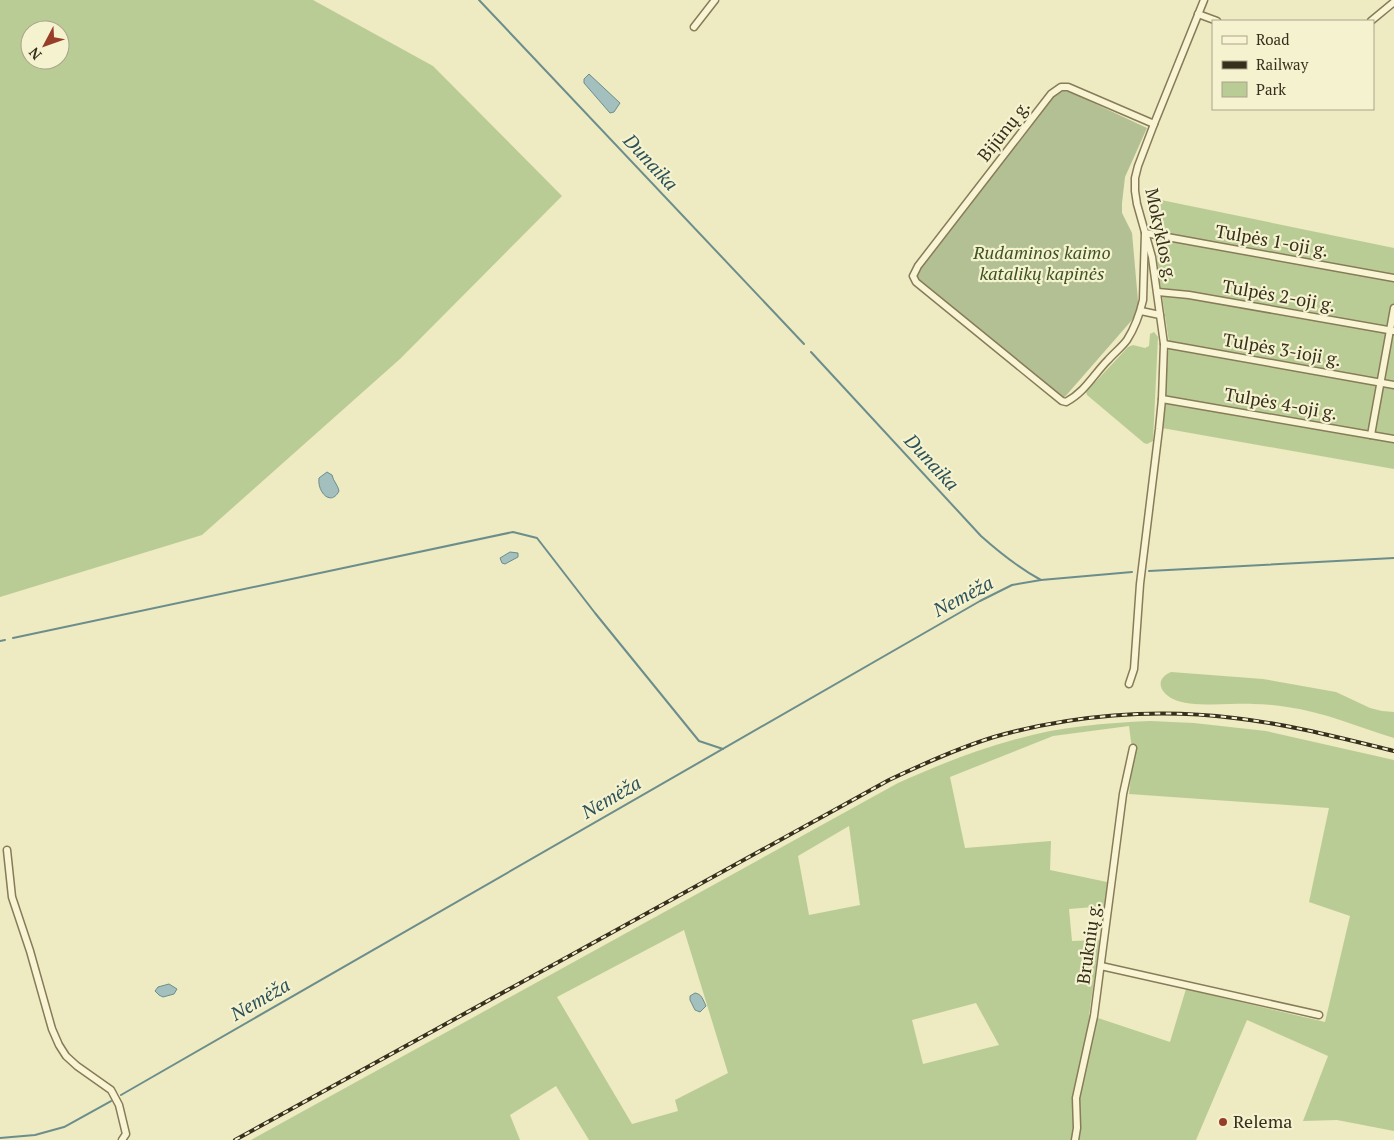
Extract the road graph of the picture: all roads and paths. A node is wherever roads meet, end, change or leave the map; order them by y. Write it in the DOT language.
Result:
graph roads {
  1 [pos="715,0"];
  2 [pos="1204,0"];
  3 [pos="1394,2"];
  4 [pos="1198,14"];
  5 [pos="1215,20"];
  6 [pos="1372,20"];
  7 [pos="694,27"];
  8 [pos="1154,124"];
  9 [pos="1145,233"];
  10 [pos="1394,278"];
  11 [pos="1158,292"];
  12 [pos="1394,308"];
  13 [pos="1141,310"];
  14 [pos="1160,314"];
  15 [pos="1392,331"];
  16 [pos="1164,344"];
  17 [pos="1381,382"];
  18 [pos="1394,385"];
  19 [pos="1162,399"];
  20 [pos="1371,435"];
  21 [pos="1394,439"];
  22 [pos="1129,684"];
  23 [pos="1133,748"];
  24 [pos="7,850"];
  25 [pos="1101,966"];
  26 [pos="1319,1015"];
  27 [pos="122,1140"];
  28 [pos="1075,1140"];
  1 -- 7 [label="street"];
  2 -- 4 [label="street, Mokyklos g."];
  3 -- 6 [label="street"];
  4 -- 5 [label="street"];
  4 -- 8 [label="street, Mokyklos g."];
  8 -- 9 [label="street, Mokyklos g."];
  8 -- 13 [label="street, Bijūnų g."];
  9 -- 10 [label="street, Tulpės 1-oji g."];
  9 -- 11 [label="street, Mokyklos g."];
  9 -- 13 [label="street"];
  11 -- 14 [label="street, Mokyklos g."];
  11 -- 15 [label="street, Tulpės 2-oji g."];
  12 -- 15 [label="street"];
  13 -- 14 [label="street"];
  14 -- 16 [label="street, Mokyklos g."];
  15 -- 17 [label="street"];
  16 -- 17 [label="street, Tulpės 3-ioji g."];
  16 -- 19 [label="street, Mokyklos g."];
  17 -- 18 [label="street, Tulpės 3-ioji g."];
  17 -- 20 [label="street"];
  19 -- 20 [label="street, Tulpės 4-oji g."];
  19 -- 22 [label="street, Mokyklos g."];
  20 -- 21 [label="street, Tulpės 4-oji g."];
  23 -- 25 [label="street, Bruknių g."];
  24 -- 27 [label="street"];
  25 -- 26 [label="street"];
  25 -- 28 [label="street, Bruknių g."];
}
